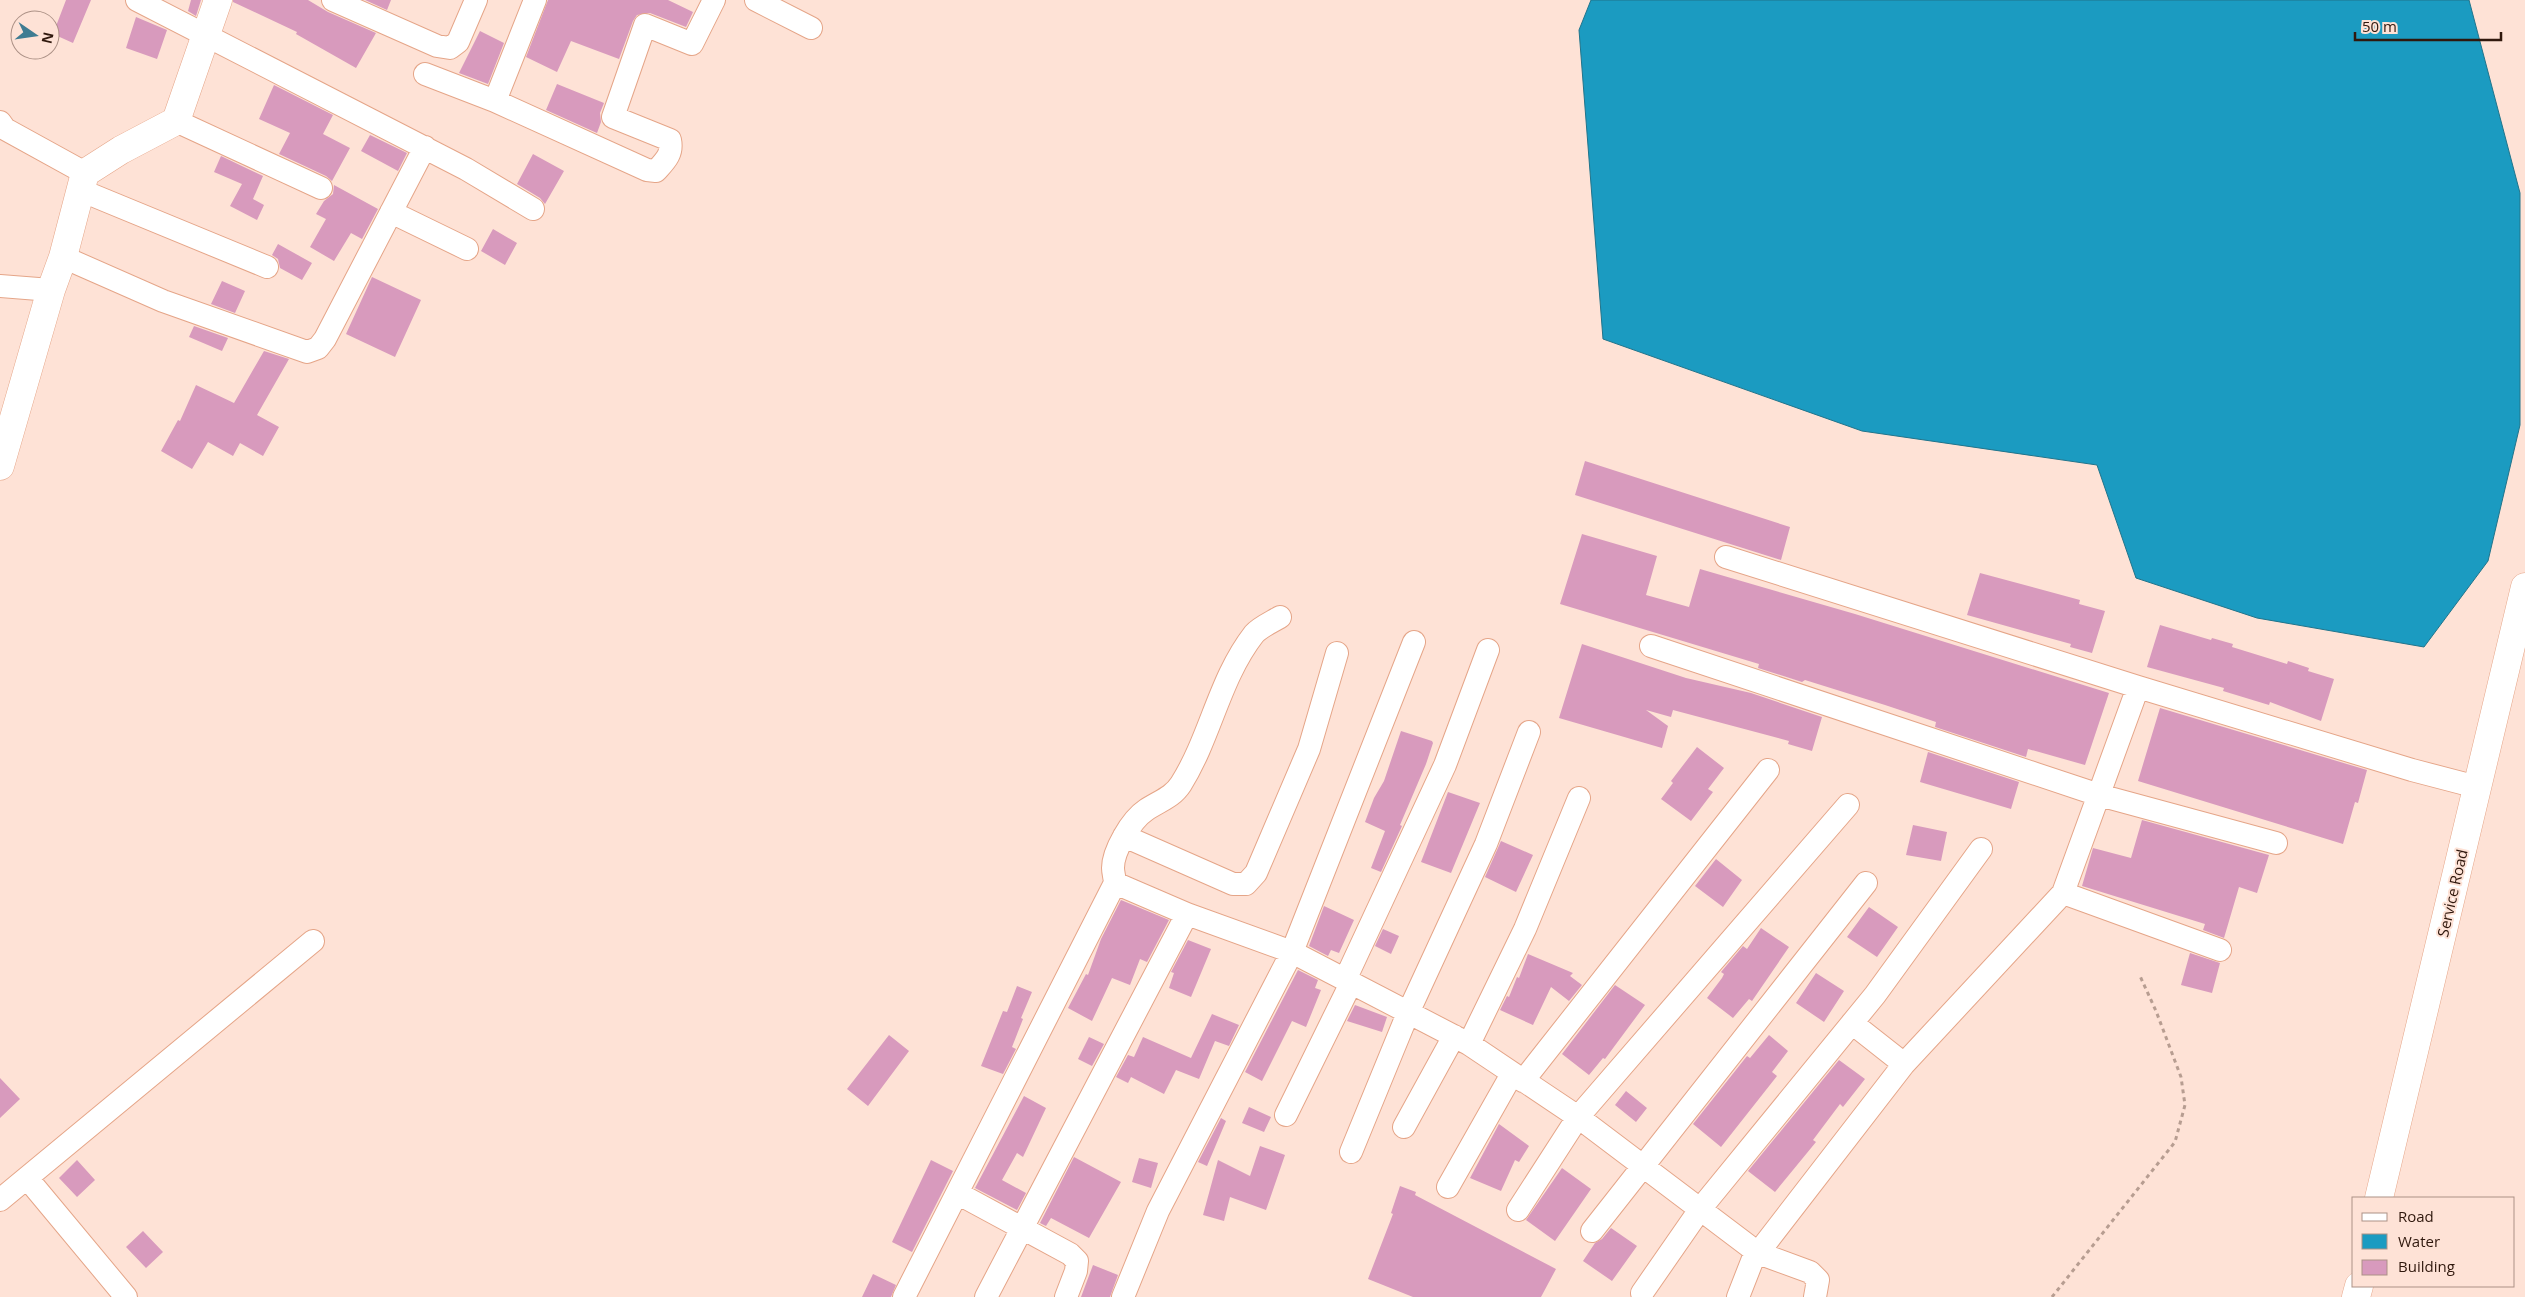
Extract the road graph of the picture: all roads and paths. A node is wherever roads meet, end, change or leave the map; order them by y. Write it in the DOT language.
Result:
graph roads {
  1 [pos="137,0"];
  2 [pos="218,0"];
  3 [pos="333,0"];
  4 [pos="476,0"];
  5 [pos="535,0"];
  6 [pos="714,0"];
  7 [pos="760,1"];
  8 [pos="811,28"];
  9 [pos="206,36"];
  10 [pos="425,74"];
  11 [pos="495,101"];
  12 [pos="176,121"];
  13 [pos="0,122"];
  14 [pos="424,147"];
  15 [pos="82,182"];
  16 [pos="321,188"];
  17 [pos="533,208"];
  18 [pos="391,212"];
  19 [pos="468,249"];
  20 [pos="64,257"];
  21 [pos="267,267"];
  22 [pos="0,286"];
  23 [pos="51,290"];
  24 [pos="0,466"];
  25 [pos="1726,557"];
  26 [pos="2525,587"];
  27 [pos="1280,617"];
  28 [pos="1414,642"];
  29 [pos="1651,646"];
  30 [pos="1488,650"];
  31 [pos="1337,654"];
  32 [pos="2138,687"];
  33 [pos="1529,732"];
  34 [pos="1768,770"];
  35 [pos="2477,787"];
  36 [pos="2099,794"];
  37 [pos="1579,798"];
  38 [pos="1848,805"];
  39 [pos="1124,836"];
  40 [pos="2276,843"];
  41 [pos="1981,849"];
  42 [pos="1866,883"];
  43 [pos="1115,884"];
  44 [pos="2063,893"];
  45 [pos="1187,914"];
  46 [pos="313,941"];
  47 [pos="2220,950"];
  48 [pos="1292,952"];
  49 [pos="2140,976"];
  50 [pos="1348,982"];
  51 [pos="1408,1012"];
  52 [pos="1852,1023"];
  53 [pos="1461,1040"];
  54 [pos="1904,1064"];
  55 [pos="1518,1078"];
  56 [pos="1286,1116"];
  57 [pos="1578,1117"];
  58 [pos="1404,1127"];
  59 [pos="1351,1152"];
  60 [pos="1644,1165"];
  61 [pos="27,1178"];
  62 [pos="1448,1187"];
  63 [pos="957,1193"];
  64 [pos="2379,1197"];
  65 [pos="0,1200"];
  66 [pos="1700,1208"];
  67 [pos="1518,1210"];
  68 [pos="1022,1228"];
  69 [pos="1592,1231"];
  70 [pos="1757,1252"];
  71 [pos="1642,1293"];
  72 [pos="126,1297"];
  73 [pos="904,1297"];
  74 [pos="986,1297"];
  75 [pos="1066,1297"];
  76 [pos="1123,1297"];
  77 [pos="1738,1297"];
  78 [pos="1814,1297"];
  79 [pos="2052,1297"];
  1 -- 9 [label="street"];
  2 -- 9 [label="main road"];
  3 -- 4 [label="street"];
  5 -- 11 [label="street"];
  6 -- 11 [label="street"];
  7 -- 8 [label="street"];
  9 -- 12 [label="main road"];
  9 -- 14 [label="street"];
  10 -- 11 [label="street"];
  12 -- 15 [label="main road"];
  12 -- 16 [label="street"];
  13 -- 15 [label="street"];
  14 -- 17 [label="street"];
  14 -- 18 [label="street"];
  15 -- 20 [label="main road"];
  15 -- 21 [label="street"];
  18 -- 19 [label="street"];
  18 -- 20 [label="street"];
  20 -- 23 [label="main road"];
  22 -- 23 [label="street"];
  23 -- 24 [label="main road"];
  25 -- 32 [label="street"];
  26 -- 35 [label="main road, Service Road"];
  27 -- 39 [label="street"];
  28 -- 48 [label="street"];
  29 -- 36 [label="street"];
  30 -- 50 [label="street"];
  31 -- 39 [label="street"];
  32 -- 35 [label="street"];
  32 -- 36 [label="street"];
  33 -- 51 [label="street"];
  34 -- 55 [label="street"];
  35 -- 64 [label="main road, Service Road"];
  36 -- 40 [label="street"];
  36 -- 44 [label="street"];
  37 -- 53 [label="street"];
  38 -- 57 [label="street"];
  39 -- 43 [label="street"];
  41 -- 52 [label="street"];
  42 -- 60 [label="street"];
  43 -- 45 [label="street"];
  43 -- 63 [label="street"];
  44 -- 47 [label="street"];
  44 -- 54 [label="street"];
  45 -- 48 [label="street"];
  45 -- 68 [label="street"];
  46 -- 61 [label="street"];
  48 -- 50 [label="street"];
  48 -- 76 [label="street"];
  49 -- 79 [label="path"];
  50 -- 51 [label="street"];
  50 -- 56 [label="street"];
  51 -- 53 [label="street"];
  51 -- 59 [label="street"];
  52 -- 54 [label="street"];
  52 -- 66 [label="street"];
  53 -- 55 [label="street"];
  53 -- 58 [label="street"];
  54 -- 70 [label="street"];
  55 -- 57 [label="street"];
  55 -- 62 [label="street"];
  57 -- 60 [label="street"];
  57 -- 67 [label="street"];
  60 -- 66 [label="street"];
  60 -- 69 [label="street"];
  61 -- 65 [label="street"];
  61 -- 72 [label="street"];
  63 -- 68 [label="street"];
  63 -- 73 [label="street"];
  66 -- 70 [label="street"];
  66 -- 71 [label="street"];
  68 -- 74 [label="street"];
  68 -- 75 [label="street"];
  70 -- 77 [label="street"];
  70 -- 78 [label="street"];
}
